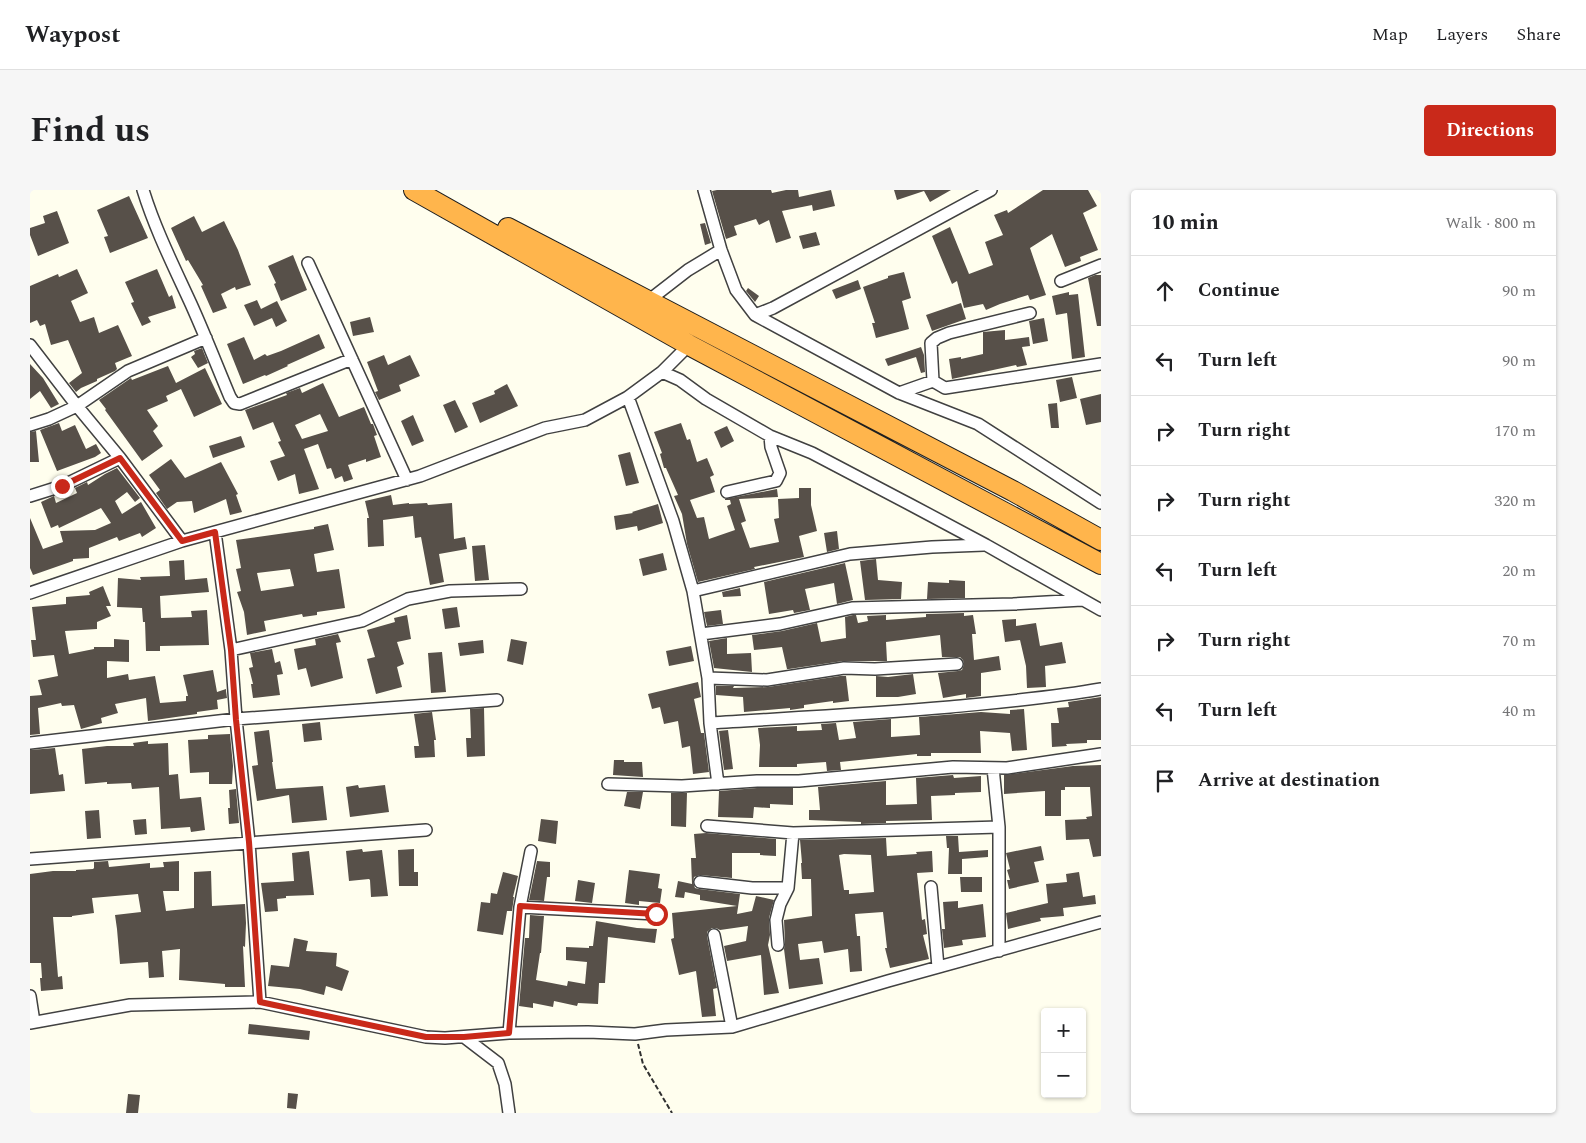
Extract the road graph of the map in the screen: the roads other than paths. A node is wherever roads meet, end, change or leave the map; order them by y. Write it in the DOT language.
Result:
graph roads {
  1 [pos="143,190"];
  2 [pos="414,190"];
  3 [pos="439,190"];
  4 [pos="991,190"];
  5 [pos="707,191"];
  6 [pos="490,226"];
  7 [pos="720,250"];
  8 [pos="308,263"];
  9 [pos="1101,265"];
  10 [pos="1061,281"];
  11 [pos="648,301"];
  12 [pos="1030,313"];
  13 [pos="755,315"];
  14 [pos="206,338"];
  15 [pos="689,344"];
  16 [pos="30,345"];
  17 [pos="352,359"];
  18 [pos="1101,364"];
  19 [pos="662,372"];
  20 [pos="933,381"];
  21 [pos="899,393"];
  22 [pos="628,398"];
  23 [pos="76,406"];
  24 [pos="30,425"];
  25 [pos="770,436"];
  26 [pos="120,458"];
  27 [pos="407,480"];
  28 [pos="727,492"];
  29 [pos="30,496"];
  30 [pos="1101,503"];
  31 [pos="215,532"];
  32 [pos="1101,540"];
  33 [pos="182,541"];
  34 [pos="986,545"];
  35 [pos="1101,564"];
  36 [pos="521,589"];
  37 [pos="693,591"];
  38 [pos="30,593"];
  39 [pos="1082,600"];
  40 [pos="1101,610"];
  41 [pos="701,634"];
  42 [pos="231,650"];
  43 [pos="958,664"];
  44 [pos="708,678"];
  45 [pos="1101,689"];
  46 [pos="498,700"];
  47 [pos="236,720"];
  48 [pos="710,724"];
  49 [pos="30,743"];
  50 [pos="1101,754"];
  51 [pos="993,768"];
  52 [pos="608,784"];
  53 [pos="718,784"];
  54 [pos="706,826"];
  55 [pos="999,827"];
  56 [pos="426,830"];
  57 [pos="792,833"];
  58 [pos="249,842"];
  59 [pos="531,851"];
  60 [pos="30,859"];
  61 [pos="700,882"];
  62 [pos="931,887"];
  63 [pos="788,888"];
  64 [pos="520,906"];
  65 [pos="656,914"];
  66 [pos="1101,922"];
  67 [pos="714,936"];
  68 [pos="778,944"];
  69 [pos="999,951"];
  70 [pos="938,967"];
  71 [pos="30,996"];
  72 [pos="260,1002"];
  73 [pos="32,1022"];
  74 [pos="732,1027"];
  75 [pos="509,1033"];
  76 [pos="464,1037"];
  77 [pos="509,1113"];
  1 -- 14 [label="street"];
  2 -- 6 [label="highway"];
  3 -- 6 [label="highway"];
  4 -- 13 [label="street"];
  5 -- 7 [label="street"];
  6 -- 11 [label="highway"];
  6 -- 15 [label="highway"];
  7 -- 11 [label="street"];
  7 -- 13 [label="street"];
  8 -- 17 [label="street"];
  9 -- 10 [label="street"];
  11 -- 32 [label="highway"];
  12 -- 20 [label="street"];
  13 -- 21 [label="street"];
  14 -- 17 [label="street"];
  14 -- 23 [label="street"];
  15 -- 19 [label="street"];
  15 -- 35 [label="highway"];
  16 -- 23 [label="street"];
  17 -- 27 [label="street"];
  18 -- 20 [label="street"];
  19 -- 22 [label="street"];
  19 -- 25 [label="street"];
  20 -- 21 [label="street"];
  21 -- 30 [label="street"];
  22 -- 27 [label="street"];
  22 -- 37 [label="street"];
  23 -- 24 [label="street"];
  23 -- 26 [label="street"];
  25 -- 28 [label="street"];
  25 -- 34 [label="street"];
  26 -- 29 [label="street"];
  26 -- 33 [label="street"];
  27 -- 31 [label="street"];
  31 -- 33 [label="street"];
  31 -- 42 [label="street"];
  33 -- 38 [label="street"];
  34 -- 37 [label="street"];
  34 -- 39 [label="street"];
  36 -- 42 [label="street"];
  37 -- 41 [label="street"];
  39 -- 40 [label="street"];
  39 -- 41 [label="street"];
  41 -- 44 [label="street"];
  42 -- 47 [label="street"];
  43 -- 44 [label="street"];
  44 -- 48 [label="street"];
  45 -- 48 [label="street"];
  46 -- 47 [label="street"];
  47 -- 49 [label="street"];
  47 -- 58 [label="street"];
  48 -- 53 [label="street"];
  50 -- 51 [label="street"];
  51 -- 53 [label="street"];
  51 -- 55 [label="street"];
  52 -- 53 [label="street"];
  54 -- 57 [label="street"];
  55 -- 57 [label="street"];
  55 -- 69 [label="street"];
  56 -- 58 [label="street"];
  57 -- 63 [label="street"];
  58 -- 60 [label="street"];
  58 -- 72 [label="street"];
  59 -- 64 [label="street"];
  61 -- 63 [label="street"];
  62 -- 70 [label="street"];
  63 -- 68 [label="street"];
  64 -- 65 [label="street"];
  64 -- 75 [label="street"];
  66 -- 69 [label="street"];
  67 -- 74 [label="street"];
  69 -- 70 [label="street"];
  70 -- 74 [label="street"];
  71 -- 73 [label="street"];
  72 -- 73 [label="street"];
  72 -- 76 [label="street"];
  74 -- 75 [label="street"];
  75 -- 76 [label="street"];
  76 -- 77 [label="street"];
}
